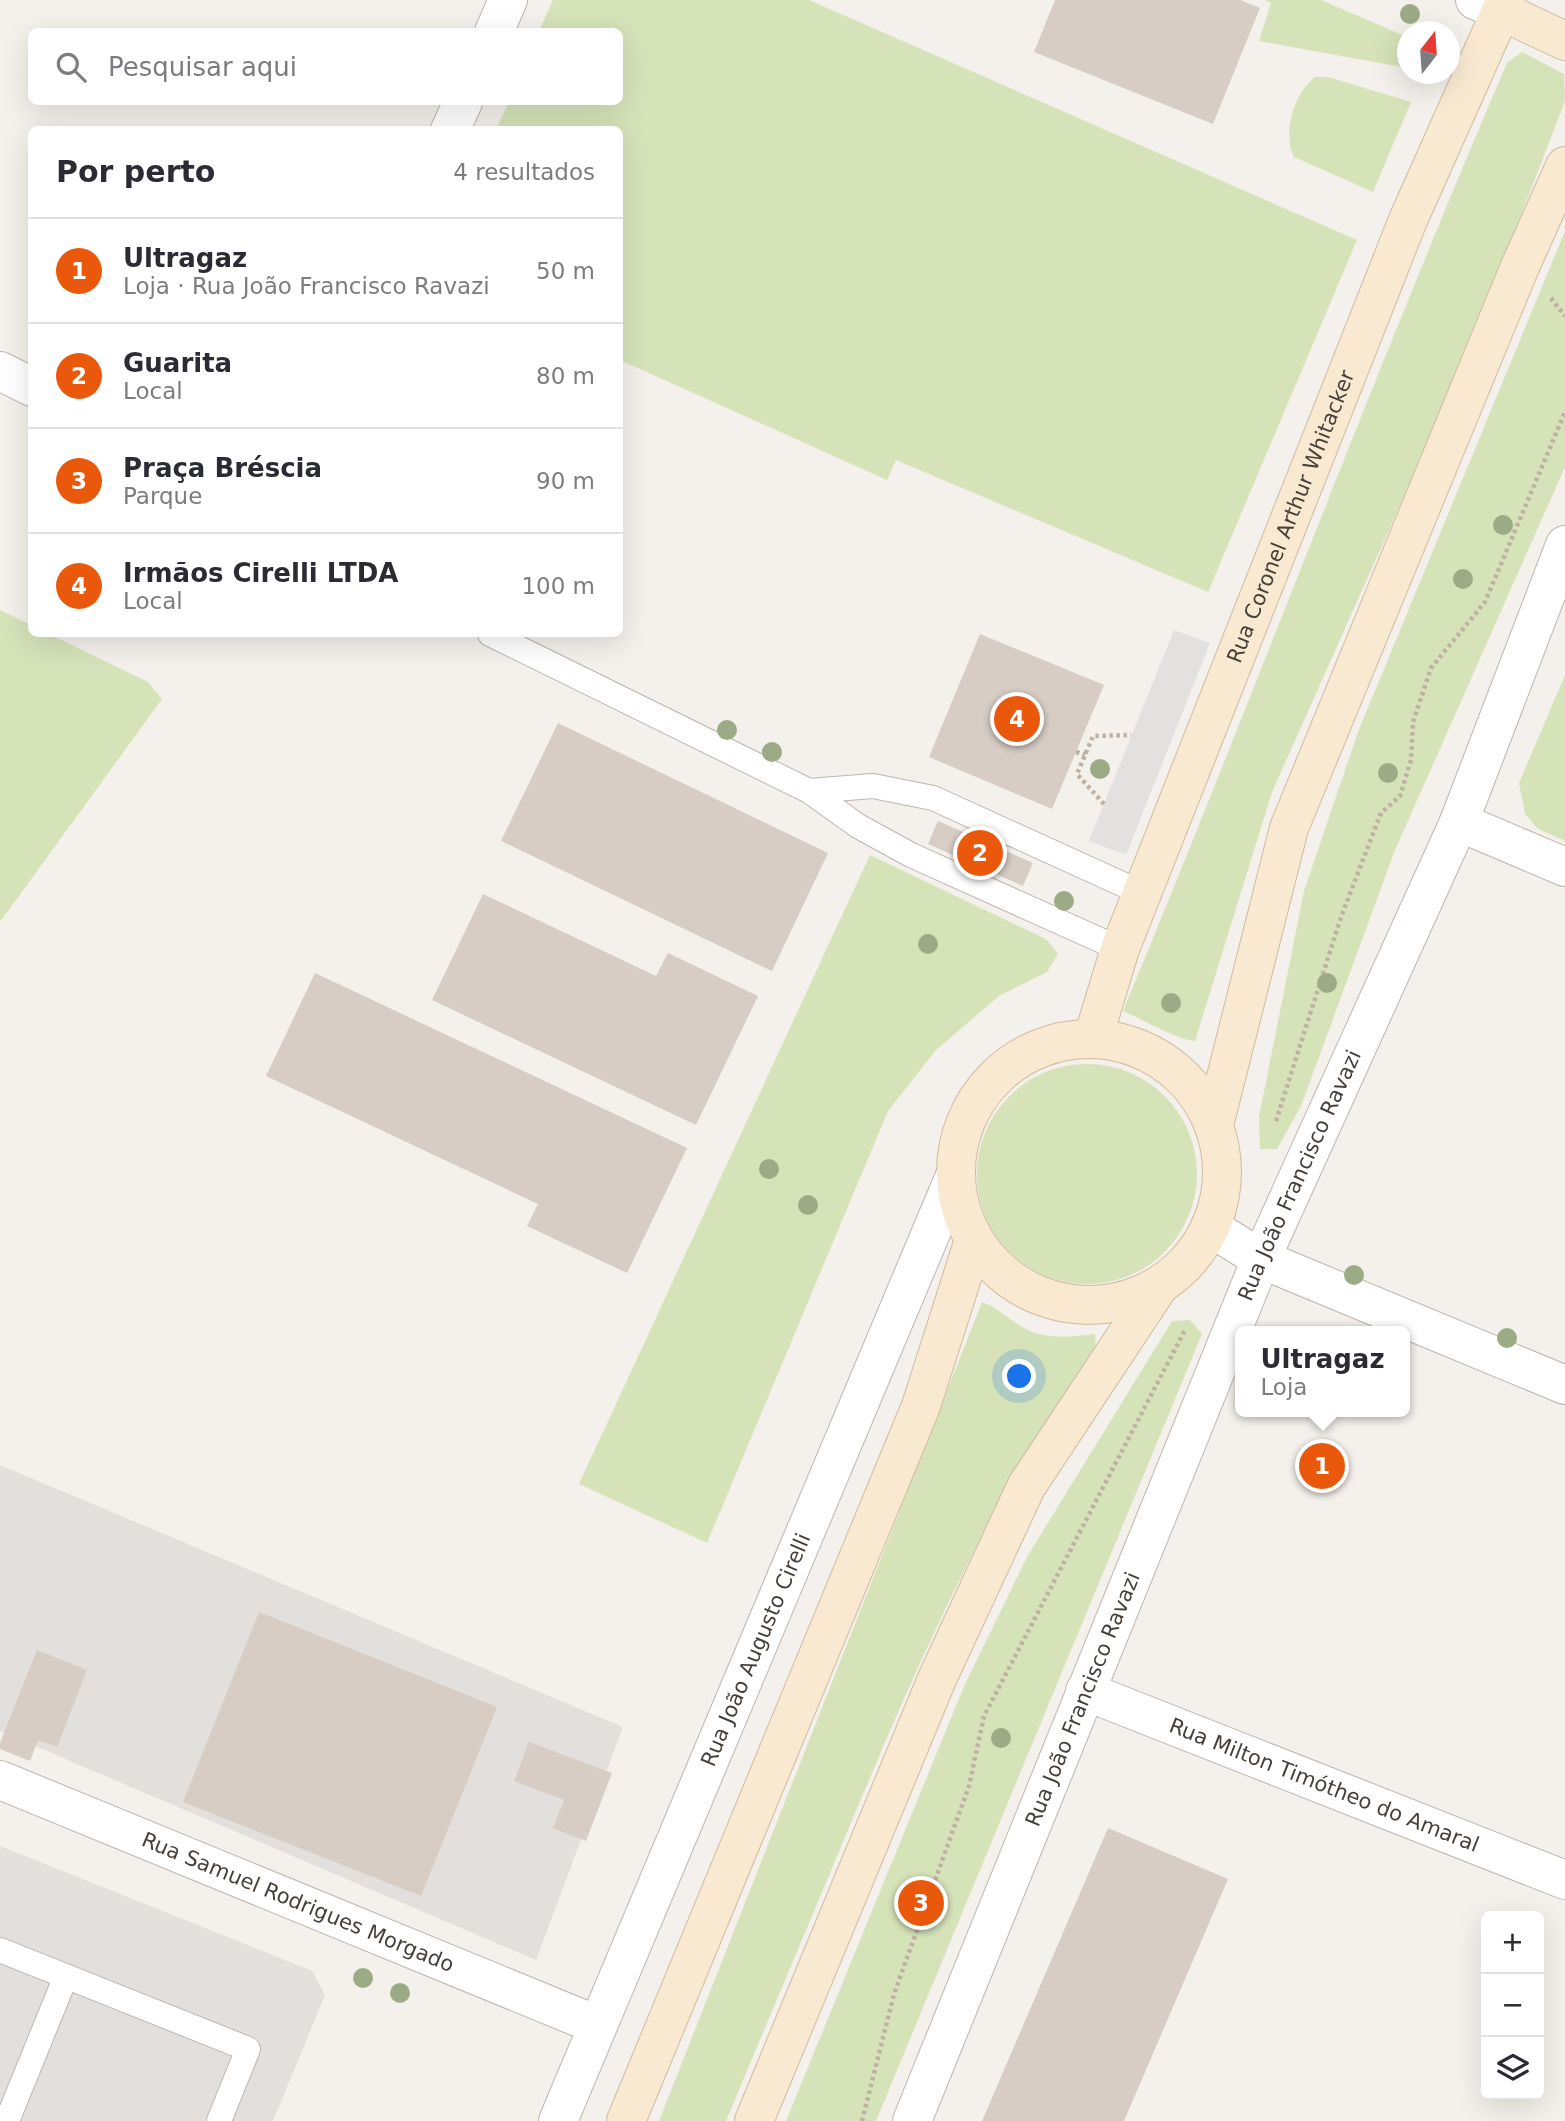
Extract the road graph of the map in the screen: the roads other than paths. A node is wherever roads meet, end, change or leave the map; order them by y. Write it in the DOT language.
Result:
graph roads {
  1 [pos="508,0"];
  2 [pos="1494,4"];
  3 [pos="496,28"];
  4 [pos="1565,41"];
  5 [pos="462,105"];
  6 [pos="452,126"];
  7 [pos="1565,166"];
  8 [pos="0,371"];
  9 [pos="28,385"];
  10 [pos="1565,545"];
  11 [pos="496,637"];
  12 [pos="809,791"];
  13 [pos="1459,822"];
  14 [pos="1565,867"];
  15 [pos="1144,894"];
  16 [pos="1120,948"];
  17 [pos="1093,1038"];
  18 [pos="1214,1125"];
  19 [pos="954,1178"];
  20 [pos="1210,1227"];
  21 [pos="974,1240"];
  22 [pos="1261,1259"];
  23 [pos="1159,1286"];
  24 [pos="1565,1385"];
  25 [pos="1085,1691"];
  26 [pos="0,1780"];
  27 [pos="1565,1880"];
  28 [pos="0,1950"];
  29 [pos="66,1976"];
  30 [pos="597,2025"];
  31 [pos="7,2121"];
  32 [pos="219,2121"];
  33 [pos="558,2121"];
  34 [pos="626,2121"];
  35 [pos="754,2121"];
  36 [pos="912,2121"];
  1 -- 3 [label="street"];
  2 -- 4 [label="main road"];
  2 -- 15 [label="main road, Rua Coronel Arthur Whitacker"];
  5 -- 6 [label="street"];
  7 -- 18 [label="main road"];
  8 -- 9 [label="street"];
  10 -- 13 [label="street, Rua João Francisco Ravazi"];
  11 -- 12 [label="lane"];
  12 -- 15 [label="lane"];
  12 -- 16 [label="lane"];
  13 -- 14 [label="street"];
  13 -- 22 [label="street, Rua João Francisco Ravazi"];
  15 -- 16 [label="main road, Rua Coronel Arthur Whitacker"];
  16 -- 17 [label="main road, Rua Coronel Arthur Whitacker"];
  17 -- 18 [label="main road"];
  17 -- 19 [label="main road"];
  18 -- 20 [label="main road"];
  19 -- 21 [label="main road"];
  19 -- 30 [label="street, Rua João Augusto Cirelli"];
  20 -- 22 [label="street"];
  20 -- 23 [label="main road"];
  21 -- 23 [label="main road"];
  21 -- 34 [label="main road"];
  22 -- 24 [label="street"];
  22 -- 25 [label="street, Rua João Francisco Ravazi"];
  23 -- 35 [label="main road"];
  25 -- 27 [label="street, Rua Milton Timótheo do Amaral"];
  25 -- 36 [label="street, Rua João Francisco Ravazi"];
  26 -- 30 [label="street, Rua Samuel Rodrigues Morgado"];
  28 -- 29 [label="lane"];
  29 -- 31 [label="lane"];
  29 -- 32 [label="lane"];
  30 -- 33 [label="street, Rua João Augusto Cirelli"];
}
